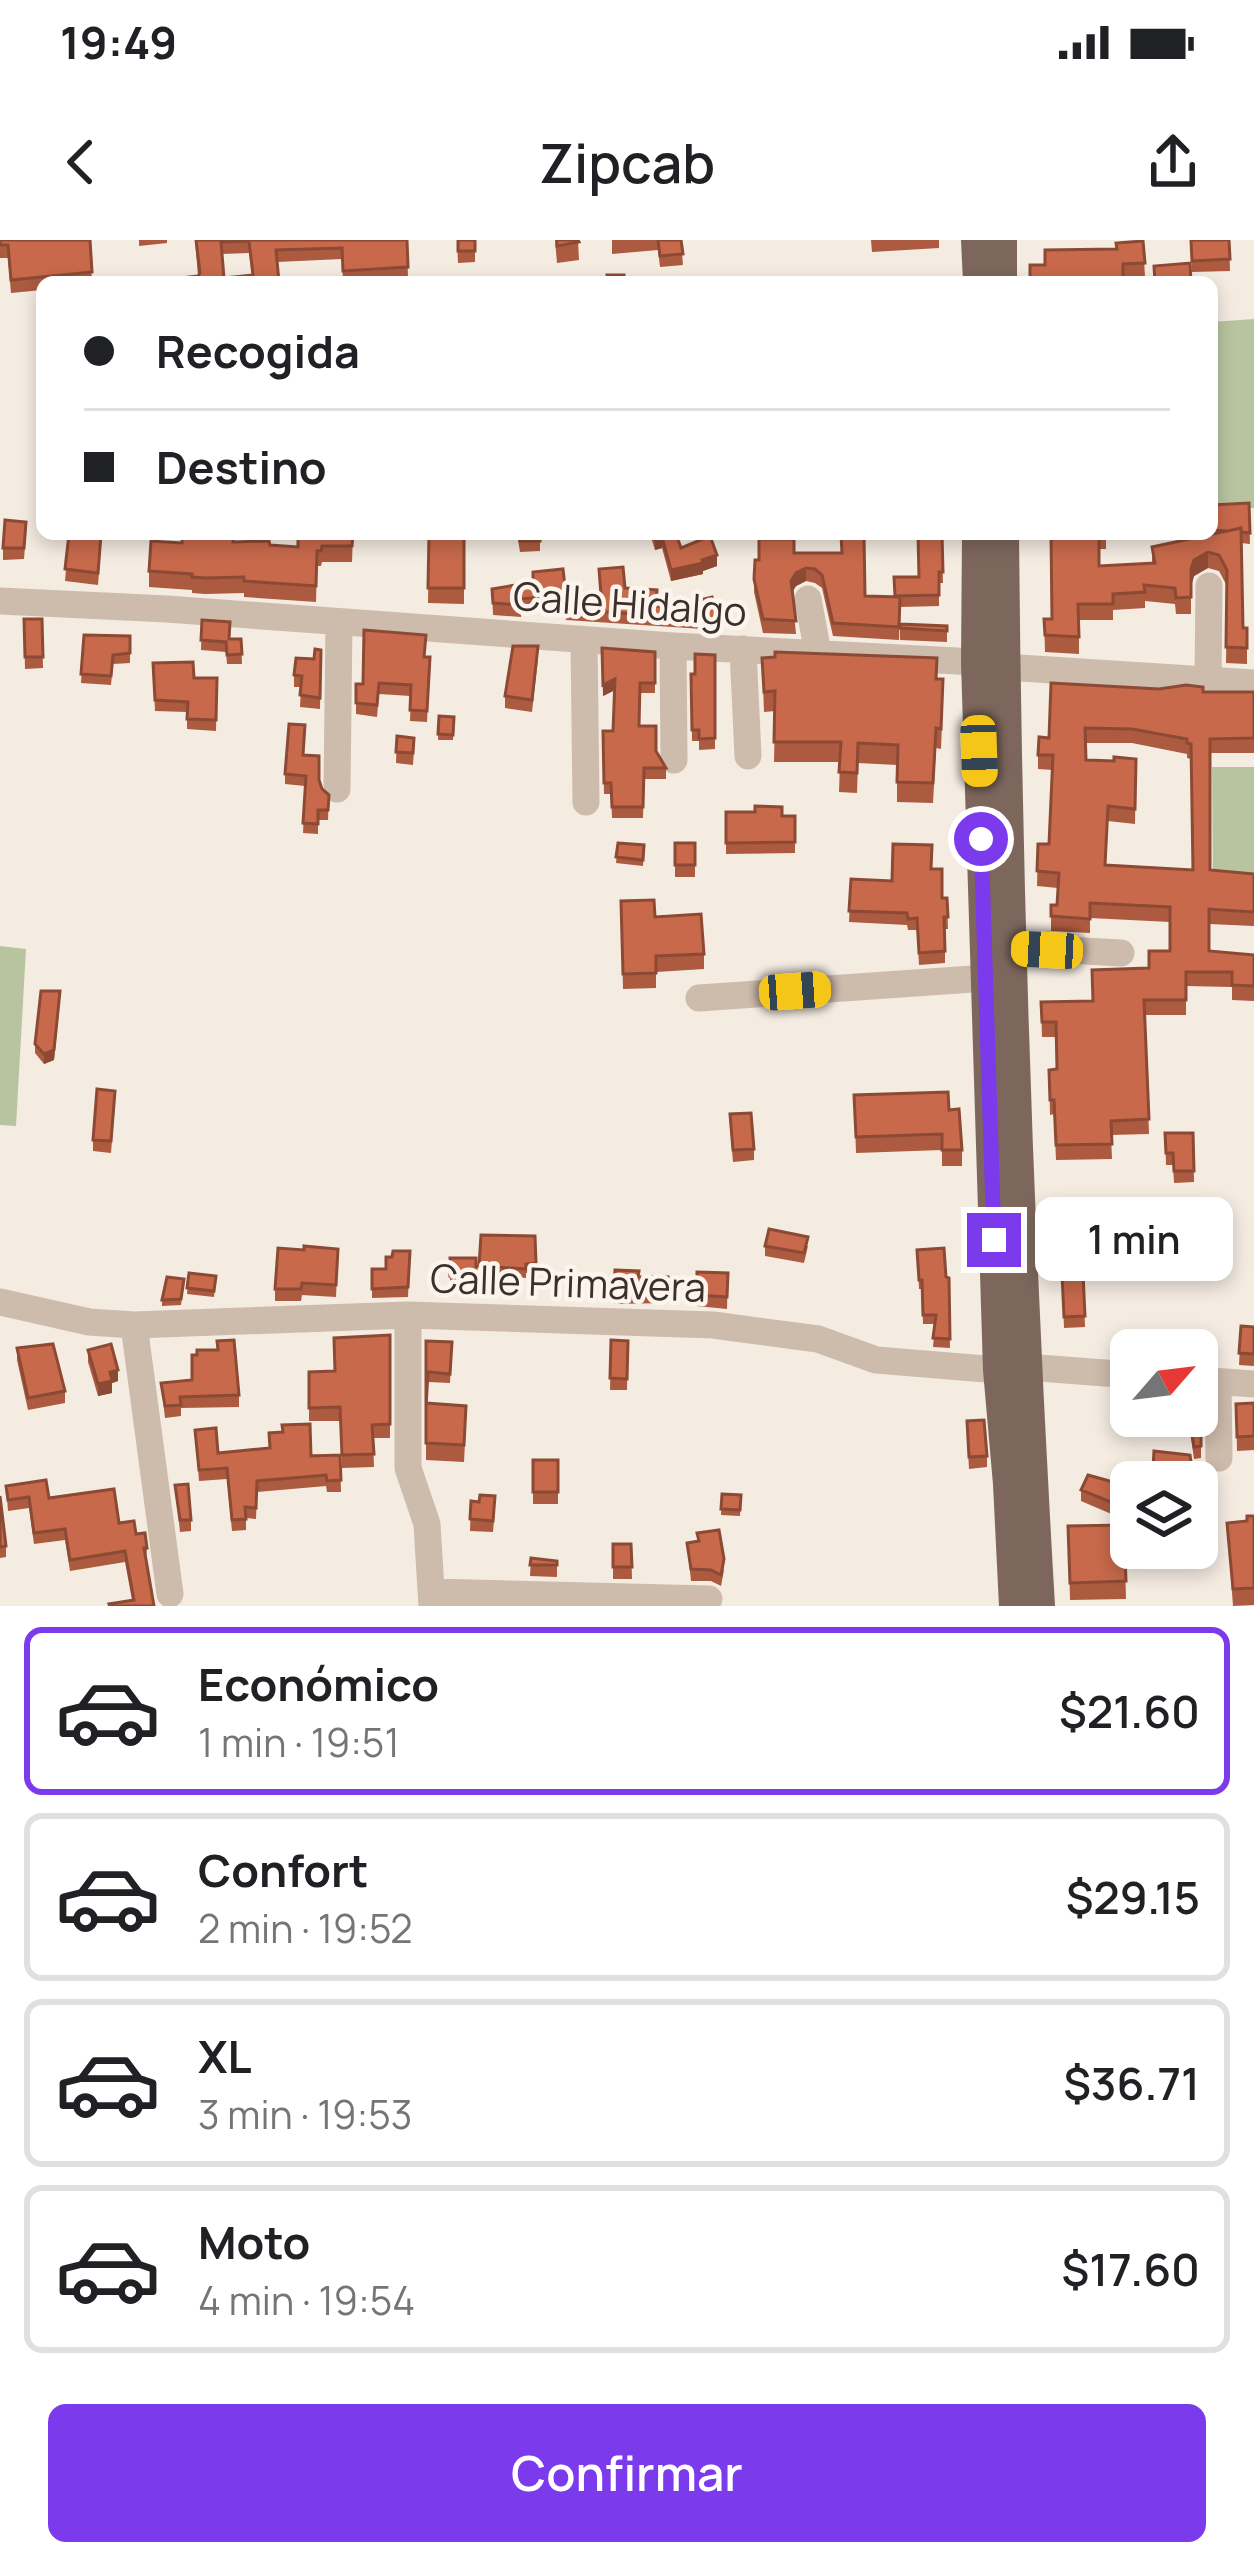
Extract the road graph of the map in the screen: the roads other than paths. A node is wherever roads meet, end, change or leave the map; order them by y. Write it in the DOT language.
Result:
graph roads {
  1 [pos="976,240"];
  2 [pos="1002,240"];
  3 [pos="978,276"];
  4 [pos="1002,276"];
  5 [pos="978,540"];
  6 [pos="1003,540"];
  7 [pos="1210,586"];
  8 [pos="808,599"];
  9 [pos="0,601"];
  10 [pos="339,622"];
  11 [pos="584,640"];
  12 [pos="674,646"];
  13 [pos="743,650"];
  14 [pos="818,653"];
  15 [pos="991,664"];
  16 [pos="1208,680"];
  17 [pos="1254,683"];
  18 [pos="748,756"];
  19 [pos="674,760"];
  20 [pos="337,789"];
  21 [pos="586,802"];
  22 [pos="996,885"];
  23 [pos="1010,947"];
  24 [pos="1121,953"];
  25 [pos="987,978"];
  26 [pos="699,998"];
  27 [pos="0,1301"];
  28 [pos="408,1315"];
  29 [pos="134,1325"];
  30 [pos="1012,1369"];
  31 [pos="1110,1374"];
  32 [pos="1218,1382"];
  33 [pos="1254,1384"];
  34 [pos="1216,1437"];
  35 [pos="1219,1458"];
  36 [pos="170,1594"];
  37 [pos="433,1599"];
  38 [pos="710,1599"];
  39 [pos="1015,1606"];
  40 [pos="1040,1606"];
  1 -- 3 [label="main road"];
  2 -- 4 [label="main road"];
  5 -- 15 [label="main road"];
  6 -- 15 [label="main road"];
  7 -- 16 [label="street"];
  8 -- 14 [label="street"];
  9 -- 10 [label="street, Calle Hidalgo"];
  10 -- 11 [label="street, Calle Hidalgo"];
  10 -- 20 [label="street"];
  11 -- 12 [label="street, Calle Hidalgo"];
  11 -- 21 [label="street"];
  12 -- 13 [label="street, Calle Hidalgo"];
  12 -- 19 [label="street"];
  13 -- 14 [label="street, Calle Hidalgo"];
  13 -- 18 [label="street"];
  14 -- 15 [label="street, Calle Hidalgo"];
  15 -- 16 [label="street, Calle Hidalgo"];
  15 -- 22 [label="main road"];
  16 -- 17 [label="street, Calle Hidalgo"];
  22 -- 23 [label="main road"];
  22 -- 25 [label="main road"];
  23 -- 24 [label="street"];
  23 -- 30 [label="main road"];
  25 -- 26 [label="street"];
  25 -- 30 [label="main road"];
  27 -- 29 [label="street, Calle Primavera"];
  28 -- 29 [label="street, Calle Primavera"];
  28 -- 30 [label="street, Calle Primavera"];
  28 -- 37 [label="street"];
  29 -- 36 [label="street"];
  30 -- 31 [label="street, Calle Primavera"];
  30 -- 39 [label="main road"];
  30 -- 40 [label="main road"];
  32 -- 33 [label="street"];
  34 -- 35 [label="street"];
  37 -- 38 [label="street"];
}
